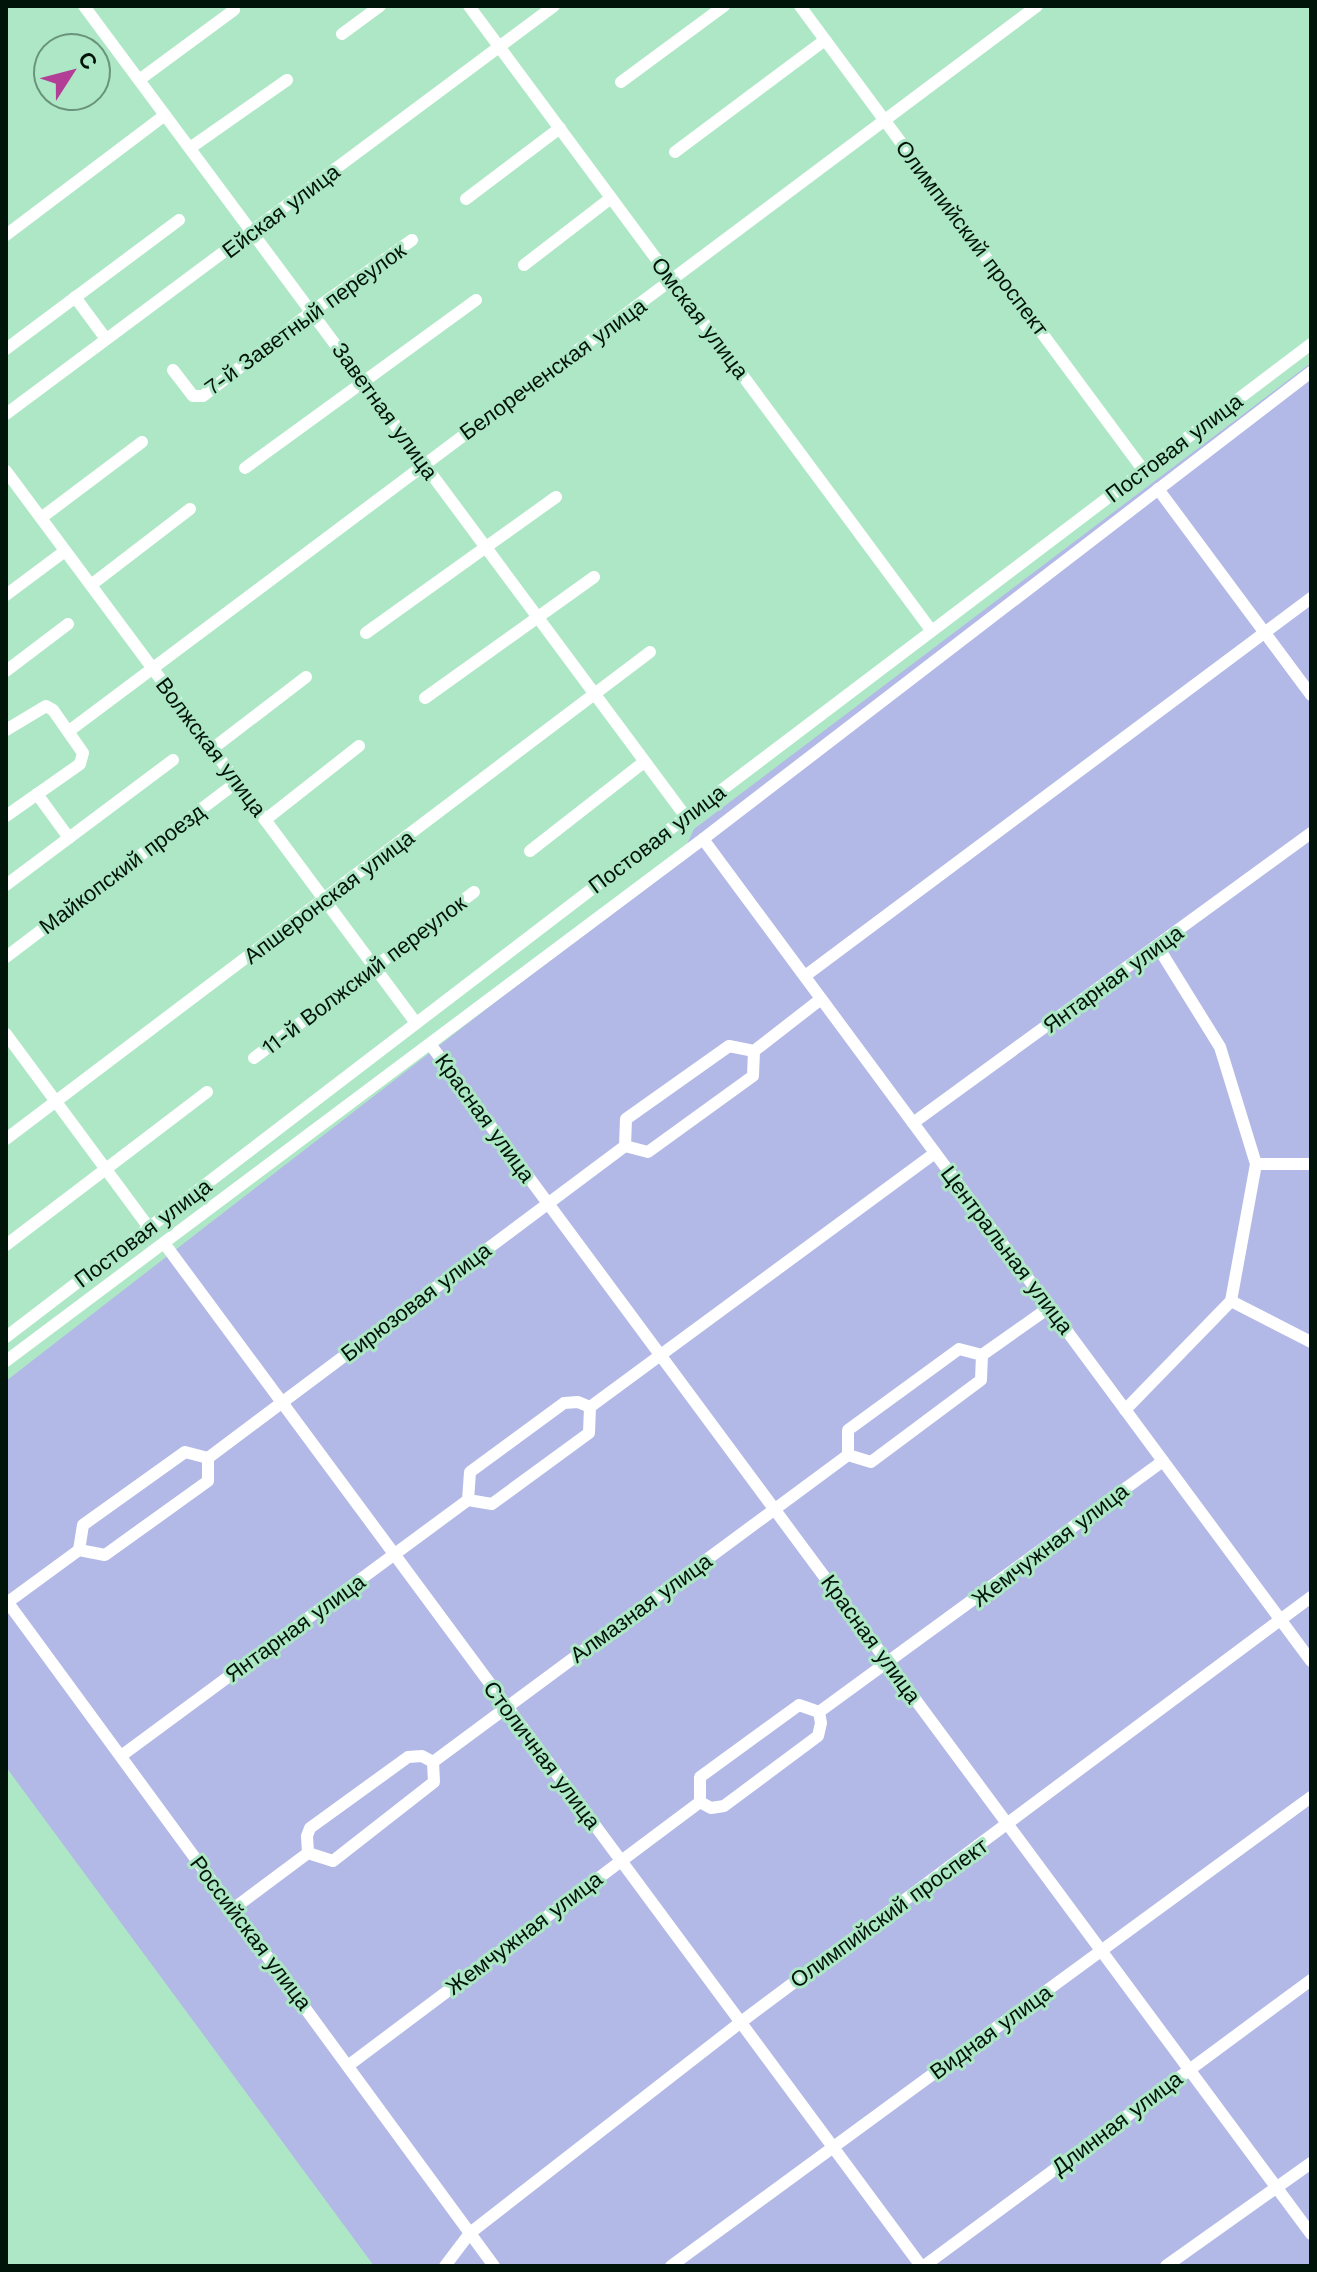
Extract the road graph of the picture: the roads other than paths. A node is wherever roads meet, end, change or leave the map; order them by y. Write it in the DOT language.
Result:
graph roads {
  1 [pos="84,6"];
  2 [pos="380,6"];
  3 [pos="469,6"];
  4 [pos="554,6"];
  5 [pos="724,6"];
  6 [pos="800,6"];
  7 [pos="1037,6"];
  8 [pos="234,10"];
  9 [pos="342,34"];
  10 [pos="825,40"];
  11 [pos="499,48"];
  12 [pos="139,80"];
  13 [pos="287,80"];
  14 [pos="621,82"];
  15 [pos="165,115"];
  16 [pos="885,122"];
  17 [pos="560,128"];
  18 [pos="190,148"];
  19 [pos="675,152"];
  20 [pos="611,198"];
  21 [pos="466,199"];
  22 [pos="179,220"];
  23 [pos="252,233"];
  24 [pos="6,235"];
  25 [pos="412,240"];
  26 [pos="524,265"];
  27 [pos="672,282"];
  28 [pos="75,297"];
  29 [pos="476,300"];
  30 [pos="311,312"];
  31 [pos="106,339"];
  32 [pos="1311,344"];
  33 [pos="6,349"];
  34 [pos="173,370"];
  35 [pos="1311,372"];
  36 [pos="363,381"];
  37 [pos="6,414"];
  38 [pos="142,442"];
  39 [pos="423,463"];
  40 [pos="245,468"];
  41 [pos="6,471"];
  42 [pos="1144,471"];
  43 [pos="1158,489"];
  44 [pos="556,497"];
  45 [pos="190,509"];
  46 [pos="41,518"];
  47 [pos="486,548"];
  48 [pos="65,551"];
  49 [pos="594,577"];
  50 [pos="91,585"];
  51 [pos="6,595"];
  52 [pos="1311,598"];
  53 [pos="537,619"];
  54 [pos="68,624"];
  55 [pos="931,630"];
  56 [pos="366,633"];
  57 [pos="1264,633"];
  58 [pos="650,652"];
  59 [pos="152,668"];
  60 [pos="6,671"];
  61 [pos="306,677"];
  62 [pos="1311,695"];
  63 [pos="594,696"];
  64 [pos="425,698"];
  65 [pos="6,730"];
  66 [pos="69,731"];
  67 [pos="359,746"];
  68 [pos="212,749"];
  69 [pos="173,760"];
  70 [pos="644,762"];
  71 [pos="237,782"];
  72 [pos="37,794"];
  73 [pos="6,816"];
  74 [pos="686,817"];
  75 [pos="265,820"];
  76 [pos="1311,833"];
  77 [pos="69,838"];
  78 [pos="703,839"];
  79 [pos="530,851"];
  80 [pos="6,885"];
  81 [pos="474,892"];
  82 [pos="325,900"];
  83 [pos="1158,947"];
  84 [pos="6,957"];
  85 [pos="374,966"];
  86 [pos="805,976"];
  87 [pos="821,999"];
  88 [pos="416,1023"];
  89 [pos="6,1034"];
  90 [pos="430,1044"];
  91 [pos="754,1051"];
  92 [pos="254,1058"];
  93 [pos="207,1092"];
  94 [pos="57,1102"];
  95 [pos="913,1123"];
  96 [pos="6,1139"];
  97 [pos="625,1146"];
  98 [pos="935,1153"];
  99 [pos="1256,1164"];
  100 [pos="1311,1164"];
  101 [pos="106,1169"];
  102 [pos="548,1204"];
  103 [pos="150,1229"];
  104 [pos="164,1243"];
  105 [pos="6,1245"];
  106 [pos="1231,1301"];
  107 [pos="1050,1307"];
  108 [pos="6,1337"];
  109 [pos="1311,1342"];
  110 [pos="664,1355"];
  111 [pos="982,1355"];
  112 [pos="6,1361"];
  113 [pos="281,1403"];
  114 [pos="590,1407"];
  115 [pos="1125,1410"];
  116 [pos="848,1455"];
  117 [pos="208,1458"];
  118 [pos="1163,1461"];
  119 [pos="468,1500"];
  120 [pos="775,1510"];
  121 [pos="79,1550"];
  122 [pos="393,1556"];
  123 [pos="1311,1597"];
  124 [pos="7,1601"];
  125 [pos="1282,1622"];
  126 [pos="1311,1661"];
  127 [pos="889,1664"];
  128 [pos="506,1706"];
  129 [pos="819,1712"];
  130 [pos="121,1756"];
  131 [pos="433,1762"];
  132 [pos="1311,1797"];
  133 [pos="700,1802"];
  134 [pos="1008,1825"];
  135 [pos="308,1853"];
  136 [pos="620,1860"];
  137 [pos="233,1909"];
  138 [pos="1102,1953"];
  139 [pos="1311,1980"];
  140 [pos="741,2022"];
  141 [pos="349,2065"];
  142 [pos="1189,2069"];
  143 [pos="833,2146"];
  144 [pos="1311,2163"];
  145 [pos="1276,2188"];
  146 [pos="470,2233"];
  147 [pos="1311,2234"];
  148 [pos="445,2266"];
  149 [pos="494,2266"];
  150 [pos="671,2266"];
  151 [pos="923,2266"];
  152 [pos="1166,2266"];
  1 -- 12 [label="street, Заветная улица"];
  2 -- 9 [label="street"];
  3 -- 11 [label="street, Омская улица"];
  4 -- 11 [label="street, Ейская улица"];
  5 -- 14 [label="street"];
  6 -- 10 [label="street, Олимпийский проспект"];
  7 -- 16 [label="street, Белореченская улица"];
  8 -- 12 [label="street"];
  10 -- 16 [label="street, Олимпийский проспект"];
  10 -- 19 [label="street"];
  11 -- 17 [label="street, Омская улица"];
  11 -- 23 [label="street, Ейская улица"];
  12 -- 15 [label="street, Заветная улица"];
  13 -- 18 [label="street"];
  15 -- 18 [label="street, Заветная улица"];
  15 -- 24 [label="street"];
  16 -- 27 [label="street, Белореченская улица"];
  16 -- 42 [label="street, Олимпийский проспект"];
  17 -- 20 [label="street, Омская улица"];
  17 -- 21 [label="street"];
  18 -- 23 [label="street, Заветная улица"];
  20 -- 26 [label="street"];
  20 -- 27 [label="street, Омская улица"];
  22 -- 28 [label="street"];
  23 -- 30 [label="street, Заветная улица"];
  23 -- 31 [label="street, Ейская улица"];
  25 -- 30 [label="street, 7-й Заветный переулок"];
  27 -- 39 [label="street, Белореченская улица"];
  27 -- 55 [label="street, Омская улица"];
  28 -- 31 [label="street"];
  28 -- 33 [label="street"];
  29 -- 36 [label="street"];
  30 -- 34 [label="street, 7-й Заветный переулок"];
  30 -- 36 [label="street, Заветная улица"];
  31 -- 37 [label="street, Ейская улица"];
  32 -- 42 [label="street, Постовая улица"];
  35 -- 43 [label="street, Постовая улица"];
  36 -- 39 [label="street, Заветная улица"];
  36 -- 40 [label="street"];
  38 -- 46 [label="street"];
  39 -- 47 [label="street, Заветная улица"];
  39 -- 59 [label="street, Белореченская улица"];
  41 -- 46 [label="street, Волжская улица"];
  42 -- 55 [label="street, Постовая улица"];
  43 -- 57 [label="street"];
  43 -- 78 [label="street, Постовая улица"];
  44 -- 47 [label="street"];
  45 -- 50 [label="street"];
  46 -- 48 [label="street, Волжская улица"];
  47 -- 53 [label="street, Заветная улица"];
  47 -- 56 [label="street"];
  48 -- 50 [label="street, Волжская улица"];
  48 -- 51 [label="street"];
  49 -- 53 [label="street"];
  50 -- 59 [label="street, Волжская улица"];
  52 -- 57 [label="street"];
  53 -- 63 [label="street, Заветная улица"];
  53 -- 64 [label="street"];
  54 -- 60 [label="street"];
  55 -- 74 [label="street, Постовая улица"];
  57 -- 62 [label="street"];
  57 -- 86 [label="street"];
  58 -- 63 [label="street, Апшеронская улица"];
  59 -- 66 [label="street, Белореченская улица"];
  59 -- 68 [label="street, Волжская улица"];
  61 -- 68 [label="street"];
  63 -- 70 [label="street, Заветная улица"];
  63 -- 82 [label="street, Апшеронская улица"];
  65 -- 66 [label="street"];
  66 -- 72 [label="street"];
  67 -- 75 [label="street"];
  68 -- 71 [label="street, Волжская улица"];
  69 -- 77 [label="street"];
  70 -- 74 [label="street, Заветная улица"];
  70 -- 79 [label="street"];
  71 -- 75 [label="street, Волжская улица"];
  71 -- 84 [label="street, Майкопский проезд"];
  72 -- 73 [label="street"];
  72 -- 77 [label="street"];
  74 -- 88 [label="street, Постовая улица"];
  75 -- 82 [label="street, Волжская улица"];
  76 -- 83 [label="street, Янтарная улица"];
  77 -- 80 [label="street"];
  78 -- 86 [label="street, Центральная улица"];
  78 -- 90 [label="street, Постовая улица"];
  81 -- 85 [label="street, 11-й Волжский переулок"];
  82 -- 85 [label="street, Волжская улица"];
  82 -- 94 [label="street, Апшеронская улица"];
  83 -- 95 [label="street, Янтарная улица"];
  83 -- 99 [label="street"];
  85 -- 88 [label="street, Волжская улица"];
  85 -- 92 [label="street, 11-й Волжский переулок"];
  86 -- 87 [label="street, Центральная улица"];
  87 -- 91 [label="street"];
  87 -- 95 [label="street, Центральная улица"];
  88 -- 103 [label="street, Постовая улица"];
  89 -- 94 [label="street"];
  90 -- 102 [label="street, Красная улица"];
  90 -- 104 [label="street, Постовая улица"];
  91 -- 97 [label="street"];
  91 -- 97 [label="street"];
  93 -- 101 [label="street"];
  94 -- 96 [label="street, Апшеронская улица"];
  94 -- 101 [label="street"];
  95 -- 98 [label="street, Центральная улица"];
  97 -- 102 [label="street, Бирюзовая улица"];
  98 -- 107 [label="street, Центральная улица"];
  98 -- 110 [label="street"];
  99 -- 100 [label="street"];
  99 -- 106 [label="street"];
  101 -- 103 [label="street"];
  101 -- 105 [label="street"];
  102 -- 110 [label="street, Красная улица"];
  102 -- 113 [label="street, Бирюзовая улица"];
  103 -- 108 [label="street, Постовая улица"];
  104 -- 112 [label="street, Постовая улица"];
  104 -- 113 [label="street, Столичная улица"];
  106 -- 109 [label="street"];
  106 -- 115 [label="street"];
  107 -- 111 [label="street"];
  107 -- 115 [label="street, Центральная улица"];
  110 -- 114 [label="street"];
  110 -- 120 [label="street, Красная улица"];
  111 -- 116 [label="street"];
  111 -- 116 [label="street"];
  113 -- 117 [label="street, Бирюзовая улица"];
  113 -- 122 [label="street, Столичная улица"];
  114 -- 119 [label="street, Янтарная улица"];
  114 -- 119 [label="street"];
  115 -- 118 [label="street, Центральная улица"];
  116 -- 120 [label="street, Алмазная улица"];
  117 -- 121 [label="street"];
  117 -- 121 [label="street"];
  118 -- 125 [label="street, Центральная улица"];
  118 -- 127 [label="street, Жемчужная улица"];
  119 -- 122 [label="street, Янтарная улица"];
  120 -- 127 [label="street, Красная улица"];
  120 -- 128 [label="street, Алмазная улица"];
  121 -- 124 [label="street"];
  122 -- 128 [label="street, Столичная улица"];
  122 -- 130 [label="street, Янтарная улица"];
  123 -- 125 [label="street, Олимпийский проспект"];
  124 -- 130 [label="street, Российская улица"];
  125 -- 126 [label="street, Центральная улица"];
  125 -- 134 [label="street, Олимпийский проспект"];
  127 -- 129 [label="street, Жемчужная улица"];
  127 -- 134 [label="street, Красная улица"];
  128 -- 131 [label="street, Алмазная улица"];
  128 -- 136 [label="street, Столичная улица"];
  129 -- 133 [label="street, Жемчужная улица"];
  129 -- 133 [label="street, Жемчужная улица"];
  130 -- 137 [label="street, Российская улица"];
  131 -- 135 [label="street"];
  131 -- 135 [label="street, Алмазная улица"];
  132 -- 138 [label="street, Видная улица"];
  133 -- 136 [label="street, Жемчужная улица"];
  134 -- 138 [label="street, Красная улица"];
  134 -- 140 [label="street, Олимпийский проспект"];
  135 -- 137 [label="street"];
  136 -- 140 [label="street, Столичная улица"];
  136 -- 141 [label="street, Жемчужная улица"];
  137 -- 141 [label="street, Российская улица"];
  138 -- 142 [label="street, Красная улица"];
  138 -- 143 [label="street, Видная улица"];
  139 -- 142 [label="street, Длинная улица"];
  140 -- 143 [label="street, Столичная улица"];
  140 -- 146 [label="street, Олимпийский проспект"];
  141 -- 146 [label="street, Российская улица"];
  142 -- 145 [label="street, Красная улица"];
  142 -- 151 [label="street, Длинная улица"];
  143 -- 150 [label="street, Видная улица"];
  143 -- 151 [label="street, Столичная улица"];
  144 -- 145 [label="street"];
  145 -- 147 [label="street, Красная улица"];
  145 -- 152 [label="street"];
  146 -- 148 [label="street, Олимпийский проспект"];
  146 -- 149 [label="street, Российская улица"];
}
